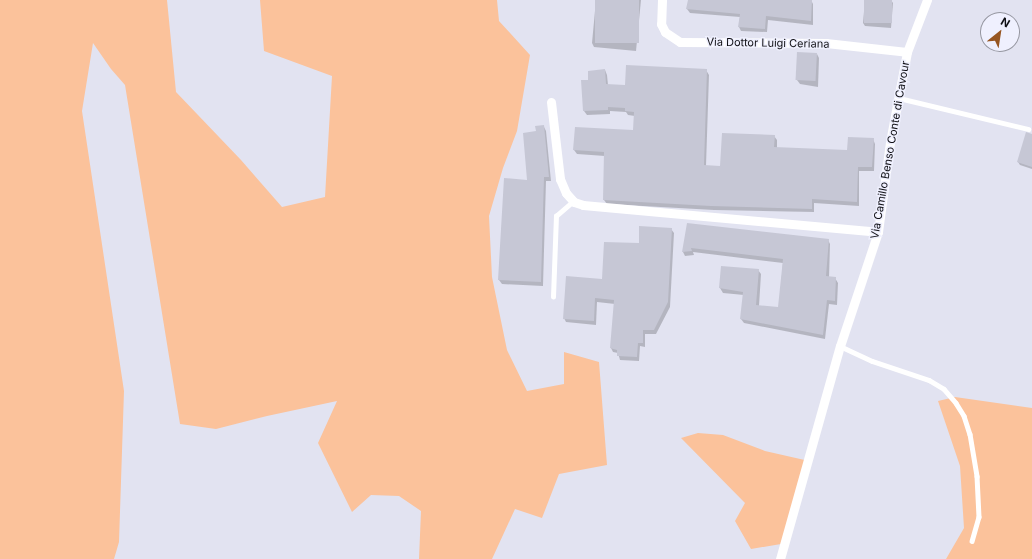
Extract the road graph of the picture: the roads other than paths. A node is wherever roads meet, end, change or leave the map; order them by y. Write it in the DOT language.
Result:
graph roads {
  1 [pos="662,0"];
  2 [pos="927,0"];
  3 [pos="907,52"];
  4 [pos="899,98"];
  5 [pos="551,102"];
  6 [pos="1028,129"];
  7 [pos="573,201"];
  8 [pos="878,232"];
  9 [pos="553,297"];
  10 [pos="840,346"];
  11 [pos="972,541"];
  12 [pos="780,559"];
  1 -- 3 [label="street, Via Dottor Luigi Ceriana"];
  2 -- 3 [label="street, Via Camillo Benso Conte di Cavour"];
  3 -- 4 [label="street, Via Camillo Benso Conte di Cavour"];
  4 -- 6 [label="lane"];
  4 -- 8 [label="street, Via Camillo Benso Conte di Cavour"];
  5 -- 7 [label="street"];
  7 -- 8 [label="street"];
  7 -- 9 [label="lane"];
  8 -- 10 [label="street, Via Camillo Benso Conte di Cavour"];
  10 -- 11 [label="lane"];
  10 -- 12 [label="street, Via Camillo Benso Conte di Cavour"];
}
